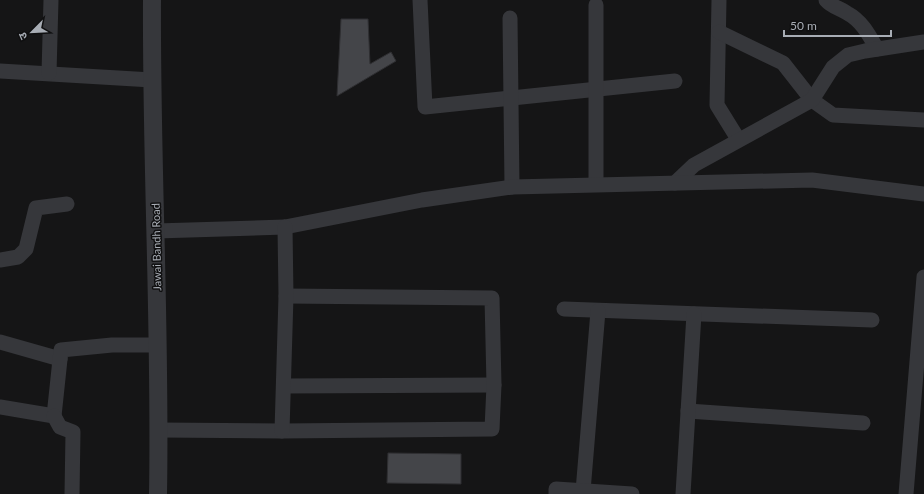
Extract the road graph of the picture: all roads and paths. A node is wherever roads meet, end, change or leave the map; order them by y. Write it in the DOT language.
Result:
graph roads {
  1 [pos="51,0"];
  2 [pos="152,0"];
  3 [pos="420,0"];
  4 [pos="719,0"];
  5 [pos="826,0"];
  6 [pos="596,5"];
  7 [pos="510,18"];
  8 [pos="719,32"];
  9 [pos="924,42"];
  10 [pos="877,49"];
  11 [pos="0,71"];
  12 [pos="49,73"];
  13 [pos="152,80"];
  14 [pos="676,80"];
  15 [pos="595,88"];
  16 [pos="512,97"];
  17 [pos="812,100"];
  18 [pos="924,120"];
  19 [pos="738,139"];
  20 [pos="675,183"];
  21 [pos="596,184"];
  22 [pos="512,186"];
  23 [pos="924,194"];
  24 [pos="67,204"];
  25 [pos="285,227"];
  26 [pos="156,231"];
  27 [pos="0,260"];
  28 [pos="924,277"];
  29 [pos="286,296"];
  30 [pos="564,309"];
  31 [pos="598,311"];
  32 [pos="694,314"];
  33 [pos="872,320"];
  34 [pos="0,342"];
  35 [pos="157,345"];
  36 [pos="60,359"];
  37 [pos="494,385"];
  38 [pos="284,386"];
  39 [pos="0,406"];
  40 [pos="688,411"];
  41 [pos="54,416"];
  42 [pos="863,423"];
  43 [pos="159,430"];
  44 [pos="282,431"];
  45 [pos="583,491"];
  46 [pos="72,494"];
  47 [pos="158,494"];
  48 [pos="556,494"];
  49 [pos="632,494"];
  50 [pos="683,494"];
  51 [pos="906,494"];
  1 -- 12 [label="street"];
  2 -- 13 [label="street, Jawai Bandh Road"];
  3 -- 16 [label="street"];
  4 -- 8 [label="street"];
  5 -- 10 [label="street"];
  6 -- 15 [label="street"];
  7 -- 16 [label="street"];
  8 -- 17 [label="street"];
  8 -- 19 [label="street"];
  9 -- 10 [label="street"];
  10 -- 17 [label="street"];
  11 -- 12 [label="street"];
  12 -- 13 [label="street"];
  13 -- 26 [label="street, Jawai Bandh Road"];
  14 -- 15 [label="street"];
  15 -- 16 [label="street"];
  15 -- 21 [label="street"];
  16 -- 22 [label="street"];
  17 -- 18 [label="street"];
  17 -- 19 [label="street"];
  19 -- 20 [label="street"];
  20 -- 21 [label="street"];
  20 -- 23 [label="street"];
  21 -- 22 [label="street"];
  22 -- 25 [label="street"];
  24 -- 27 [label="street"];
  25 -- 26 [label="street"];
  25 -- 29 [label="street"];
  26 -- 35 [label="street, Jawai Bandh Road"];
  28 -- 51 [label="street"];
  29 -- 37 [label="street"];
  29 -- 38 [label="street"];
  30 -- 31 [label="street"];
  31 -- 32 [label="street"];
  31 -- 45 [label="street"];
  32 -- 33 [label="street"];
  32 -- 40 [label="street"];
  34 -- 36 [label="street"];
  35 -- 36 [label="street"];
  35 -- 43 [label="street, Jawai Bandh Road"];
  36 -- 41 [label="street"];
  37 -- 38 [label="street"];
  37 -- 44 [label="street"];
  38 -- 44 [label="street"];
  39 -- 41 [label="street"];
  40 -- 42 [label="street"];
  40 -- 50 [label="street"];
  41 -- 46 [label="street"];
  43 -- 44 [label="street"];
  43 -- 47 [label="street, Jawai Bandh Road"];
  45 -- 48 [label="street"];
  45 -- 49 [label="street"];
}
